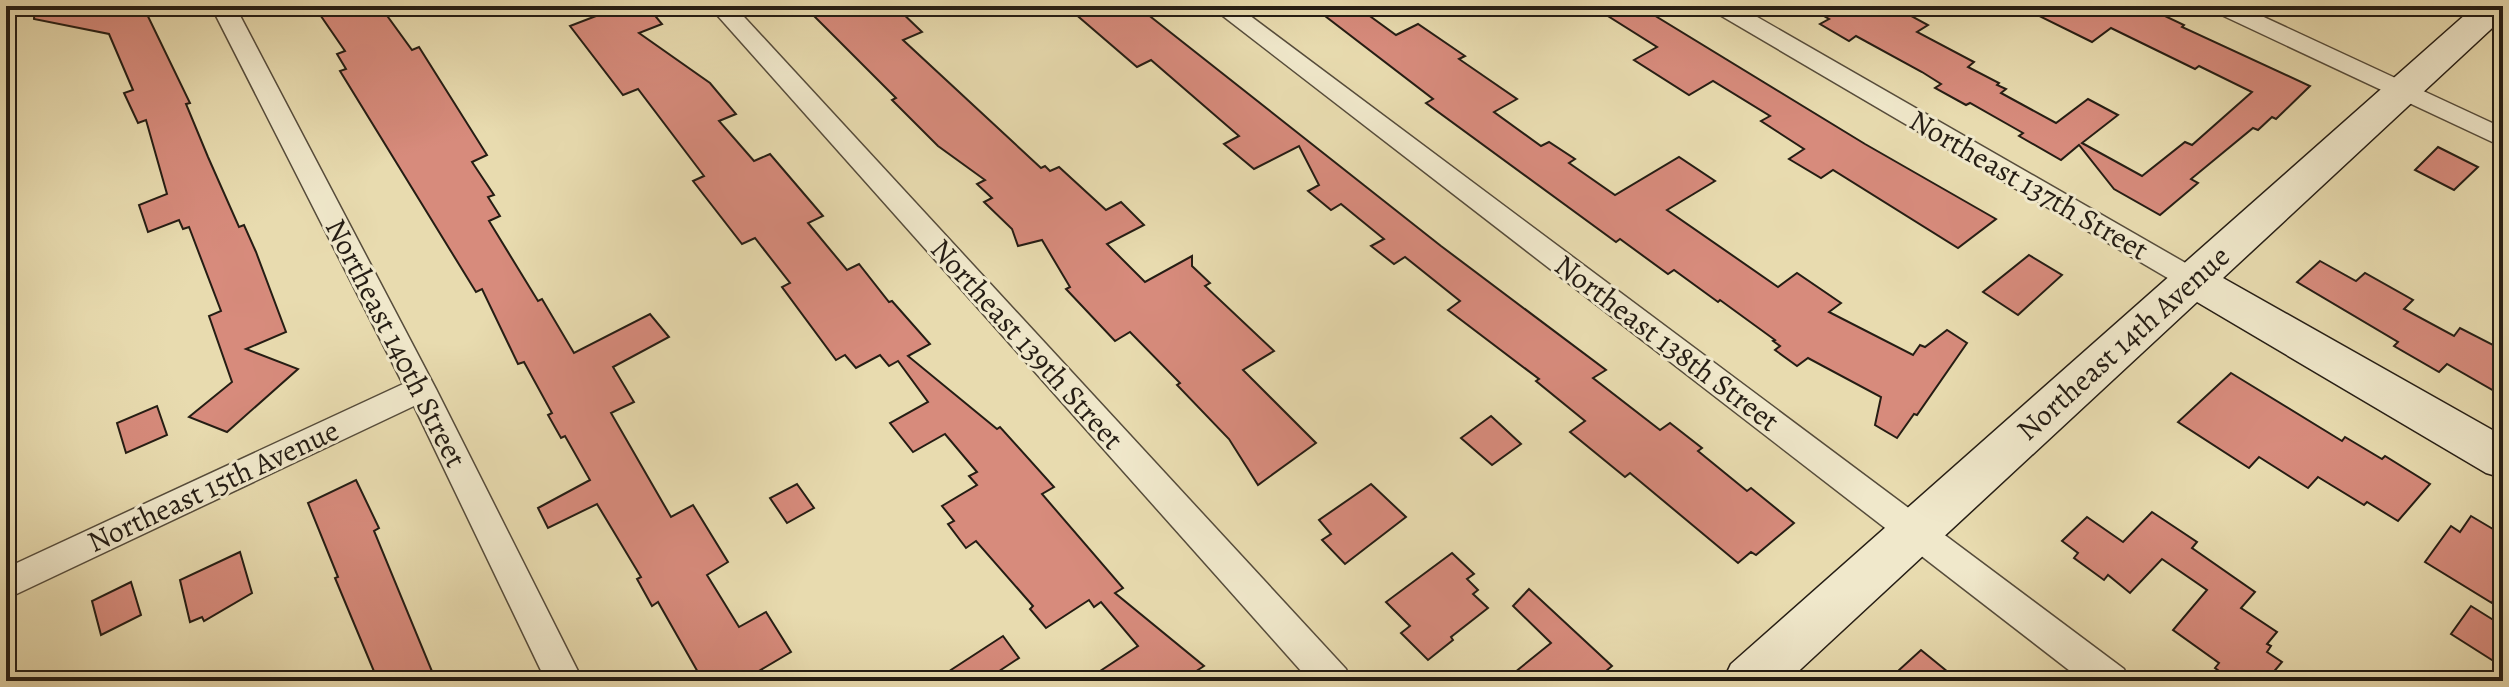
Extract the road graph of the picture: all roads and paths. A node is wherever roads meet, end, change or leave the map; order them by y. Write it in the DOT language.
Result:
graph roads {
  1 [pos="223,6"];
  2 [pos="721,6"];
  3 [pos="1222,6"];
  4 [pos="1721,6"];
  5 [pos="2221,6"];
  6 [pos="2496,6"];
  7 [pos="2403,91"];
  8 [pos="2503,138"];
  9 [pos="2193,280"];
  10 [pos="421,389"];
  11 [pos="2503,459"];
  12 [pos="1915,531"];
  13 [pos="6,584"];
  14 [pos="565,681"];
  15 [pos="1333,681"];
  16 [pos="1750,681"];
  17 [pos="2111,681"];
  1 -- 10 [label="street, Northeast 140th Street"];
  2 -- 15 [label="street, Northeast 139th Street"];
  3 -- 12 [label="street, Northeast 138th Street"];
  4 -- 9 [label="street, Northeast 137th Street"];
  5 -- 7 [label="street"];
  6 -- 7 [label="street, Northeast 14th Avenue"];
  7 -- 8 [label="street"];
  7 -- 9 [label="street, Northeast 14th Avenue"];
  9 -- 11 [label="street, Northeast 137th Street"];
  9 -- 12 [label="street, Northeast 14th Avenue"];
  10 -- 13 [label="street, Northeast 15th Avenue"];
  10 -- 14 [label="street, Northeast 140th Street"];
  12 -- 16 [label="street, Northeast 14th Avenue"];
  12 -- 17 [label="street, Northeast 138th Street"];
}
